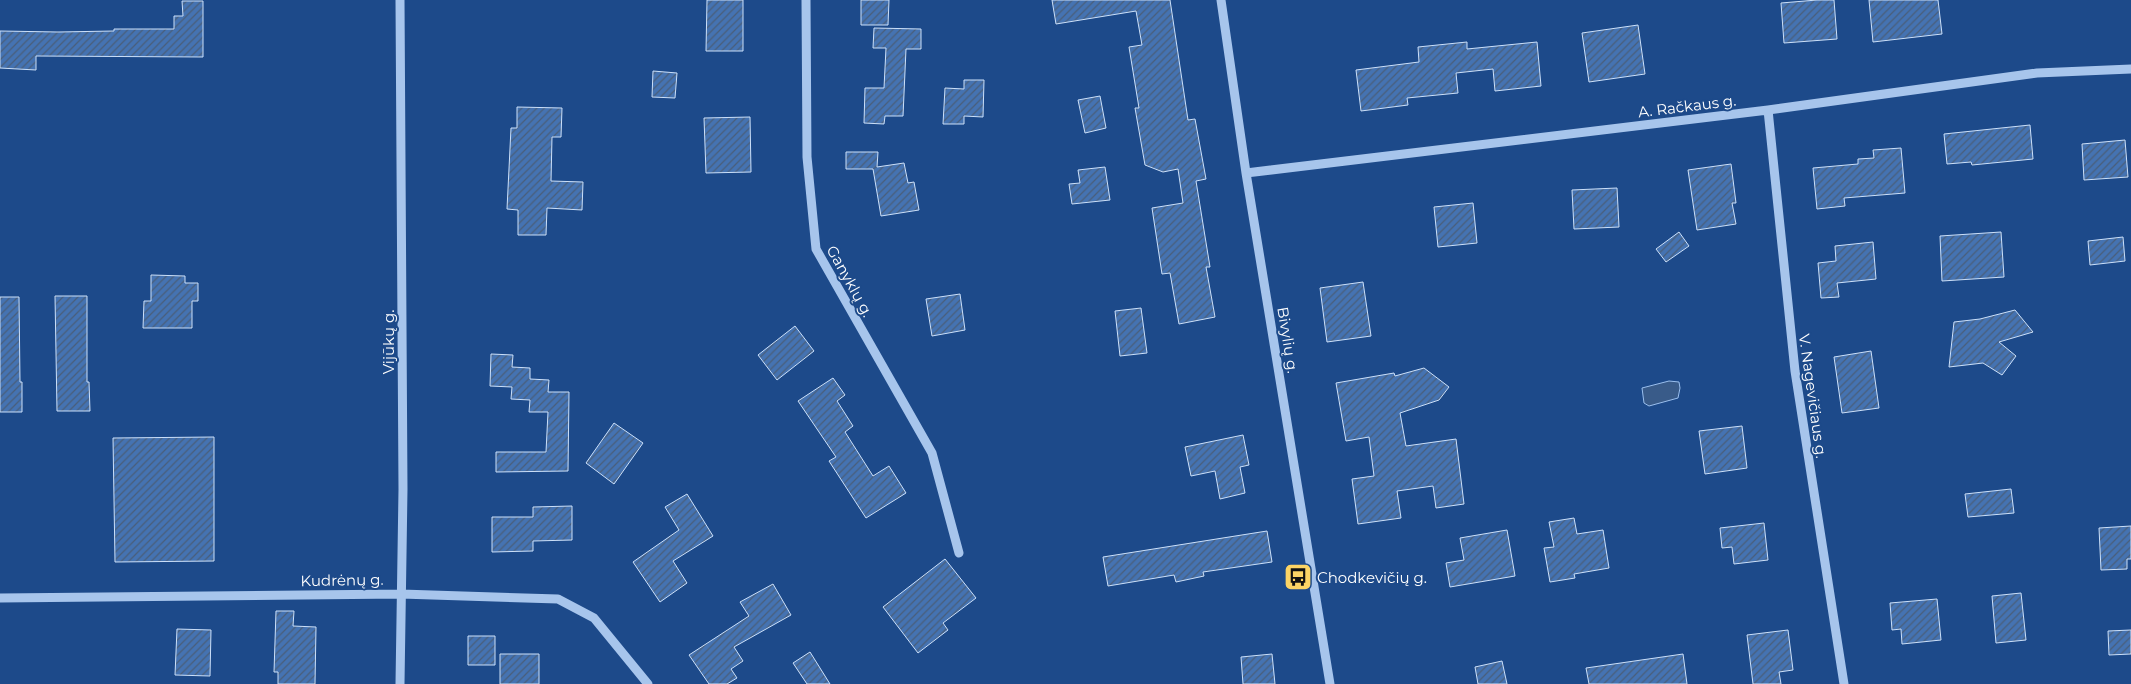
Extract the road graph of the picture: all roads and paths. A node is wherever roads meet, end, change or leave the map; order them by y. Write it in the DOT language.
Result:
graph roads {
  1 [pos="400,0"];
  2 [pos="806,0"];
  3 [pos="1221,0"];
  4 [pos="2131,69"];
  5 [pos="1768,110"];
  6 [pos="1246,173"];
  7 [pos="959,553"];
  8 [pos="402,594"];
  9 [pos="0,598"];
  10 [pos="400,684"];
  11 [pos="648,684"];
  12 [pos="1330,684"];
  13 [pos="1844,684"];
  1 -- 8 [label="street, Vijūkų g."];
  2 -- 7 [label="street, Ganyklų g."];
  3 -- 6 [label="street, Bivylių g."];
  4 -- 5 [label="street, A. Račkaus g."];
  5 -- 6 [label="street, A. Račkaus g."];
  5 -- 13 [label="street, V. Nagevičiaus g."];
  6 -- 12 [label="street, Bivylių g."];
  8 -- 9 [label="street, Kudrėnų g."];
  8 -- 10 [label="street, Vijūkų g."];
  8 -- 11 [label="street, Kudrėnų g."];
}
